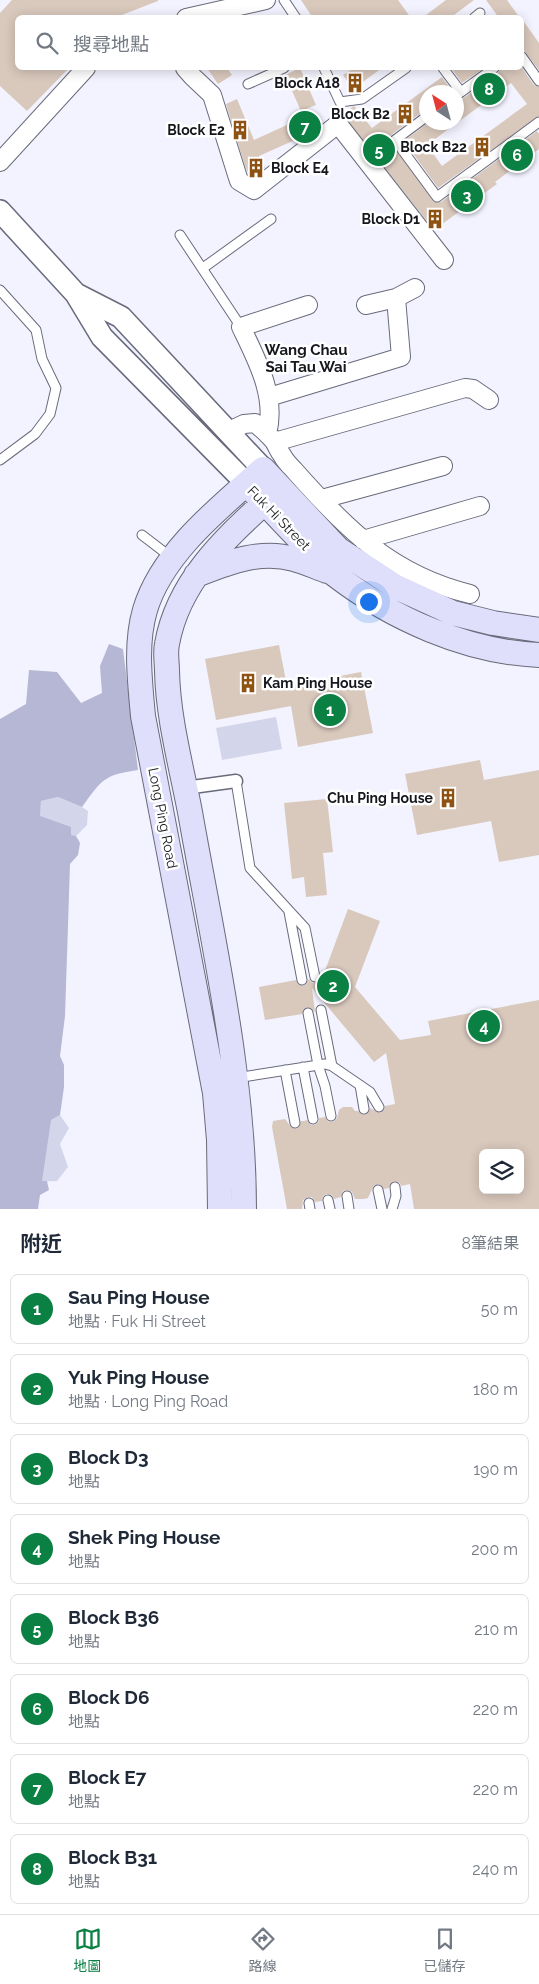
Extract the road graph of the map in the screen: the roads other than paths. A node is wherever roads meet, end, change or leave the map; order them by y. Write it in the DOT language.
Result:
graph roads {
  1 [pos="266,0"];
  2 [pos="284,0"];
  3 [pos="199,15"];
  4 [pos="294,15"];
  5 [pos="524,60"];
  6 [pos="84,70"];
  7 [pos="187,70"];
  8 [pos="280,70"];
  9 [pos="325,70"];
  10 [pos="403,70"];
  11 [pos="444,70"];
  12 [pos="491,70"];
  13 [pos="539,81"];
  14 [pos="248,84"];
  15 [pos="454,85"];
  16 [pos="464,89"];
  17 [pos="419,122"];
  18 [pos="539,122"];
  19 [pos="0,162"];
  20 [pos="2,216"];
  21 [pos="271,219"];
  22 [pos="180,236"];
  23 [pos="444,260"];
  24 [pos="203,268"];
  25 [pos="415,288"];
  26 [pos="0,290"];
  27 [pos="76,294"];
  28 [pos="396,298"];
  29 [pos="366,304"];
  30 [pos="308,305"];
  31 [pos="241,327"];
  32 [pos="269,398"];
  33 [pos="489,400"];
  34 [pos="229,430"];
  35 [pos="270,437"];
  36 [pos="0,460"];
  37 [pos="443,466"];
  38 [pos="255,476"];
  39 [pos="272,495"];
  40 [pos="322,500"];
  41 [pos="480,506"];
  42 [pos="142,535"];
  43 [pos="363,540"];
  44 [pos="172,558"];
  45 [pos="333,573"];
  46 [pos="196,575"];
  47 [pos="470,594"];
  48 [pos="539,630"];
  49 [pos="539,655"];
  50 [pos="236,781"];
  51 [pos="185,788"];
  52 [pos="289,912"];
  53 [pos="315,977"];
  54 [pos="302,980"];
  55 [pos="322,1010"];
  56 [pos="308,1013"];
  57 [pos="318,1065"];
  58 [pos="332,1066"];
  59 [pos="303,1067"];
  60 [pos="286,1070"];
  61 [pos="236,1078"];
  62 [pos="360,1085"];
  63 [pos="215,1093"];
  64 [pos="379,1107"];
  65 [pos="364,1109"];
  66 [pos="331,1116"];
  67 [pos="313,1119"];
  68 [pos="295,1122"];
  69 [pos="395,1187"];
  70 [pos="378,1190"];
  71 [pos="347,1196"];
  72 [pos="220,1209"];
  73 [pos="244,1209"];
  74 [pos="349,1209"];
  75 [pos="382,1209"];
  76 [pos="392,1209"];
  1 -- 3 [label="street"];
  2 -- 4 [label="lane"];
  5 -- 13 [label="lane"];
  6 -- 19 [label="street"];
  7 -- 23 [label="street"];
  8 -- 14 [label="lane"];
  9 -- 10 [label="lane"];
  11 -- 15 [label="lane"];
  12 -- 16 [label="lane"];
  17 -- 18 [label="lane"];
  20 -- 27 [label="street, Fuk Hi Street"];
  21 -- 24 [label="lane"];
  22 -- 24 [label="lane"];
  24 -- 31 [label="lane"];
  25 -- 28 [label="street"];
  26 -- 36 [label="lane"];
  27 -- 34 [label="street, Fuk Hi Street"];
  27 -- 38 [label="street, Fuk Hi Street"];
  28 -- 29 [label="street"];
  28 -- 32 [label="street"];
  30 -- 31 [label="street"];
  31 -- 32 [label="street"];
  32 -- 35 [label="street"];
  33 -- 35 [label="street"];
  34 -- 35 [label="street"];
  34 -- 38 [label="street, Fuk Hi Street"];
  35 -- 40 [label="street"];
  37 -- 40 [label="street"];
  38 -- 39 [label="main road, Fuk Hi Street"];
  38 -- 44 [label="main road, Long Ping Road"];
  39 -- 45 [label="main road, Fuk Hi Street"];
  39 -- 46 [label="main road, Long Ping Road"];
  39 -- 48 [label="main road, Fuk Hi Street"];
  40 -- 43 [label="street"];
  41 -- 43 [label="street"];
  42 -- 44 [label="lane"];
  43 -- 47 [label="street"];
  44 -- 63 [label="main road, Long Ping Road"];
  45 -- 46 [label="main road"];
  45 -- 49 [label="main road, Fuk Hi Street"];
  46 -- 51 [label="main road, Long Ping Road"];
  50 -- 51 [label="street"];
  50 -- 52 [label="lane"];
  51 -- 61 [label="main road, Long Ping Road"];
  52 -- 53 [label="lane"];
  52 -- 54 [label="lane"];
  55 -- 58 [label="lane"];
  56 -- 57 [label="lane"];
  57 -- 58 [label="lane"];
  57 -- 59 [label="lane"];
  57 -- 66 [label="lane"];
  58 -- 62 [label="lane"];
  59 -- 60 [label="lane"];
  59 -- 67 [label="lane"];
  60 -- 61 [label="lane"];
  60 -- 68 [label="lane"];
  61 -- 63 [label="main road"];
  61 -- 73 [label="main road, Long Ping Road"];
  62 -- 64 [label="lane"];
  62 -- 65 [label="lane"];
  63 -- 72 [label="main road, Long Ping Road"];
  69 -- 76 [label="lane"];
  70 -- 75 [label="lane"];
  71 -- 74 [label="lane"];
}
